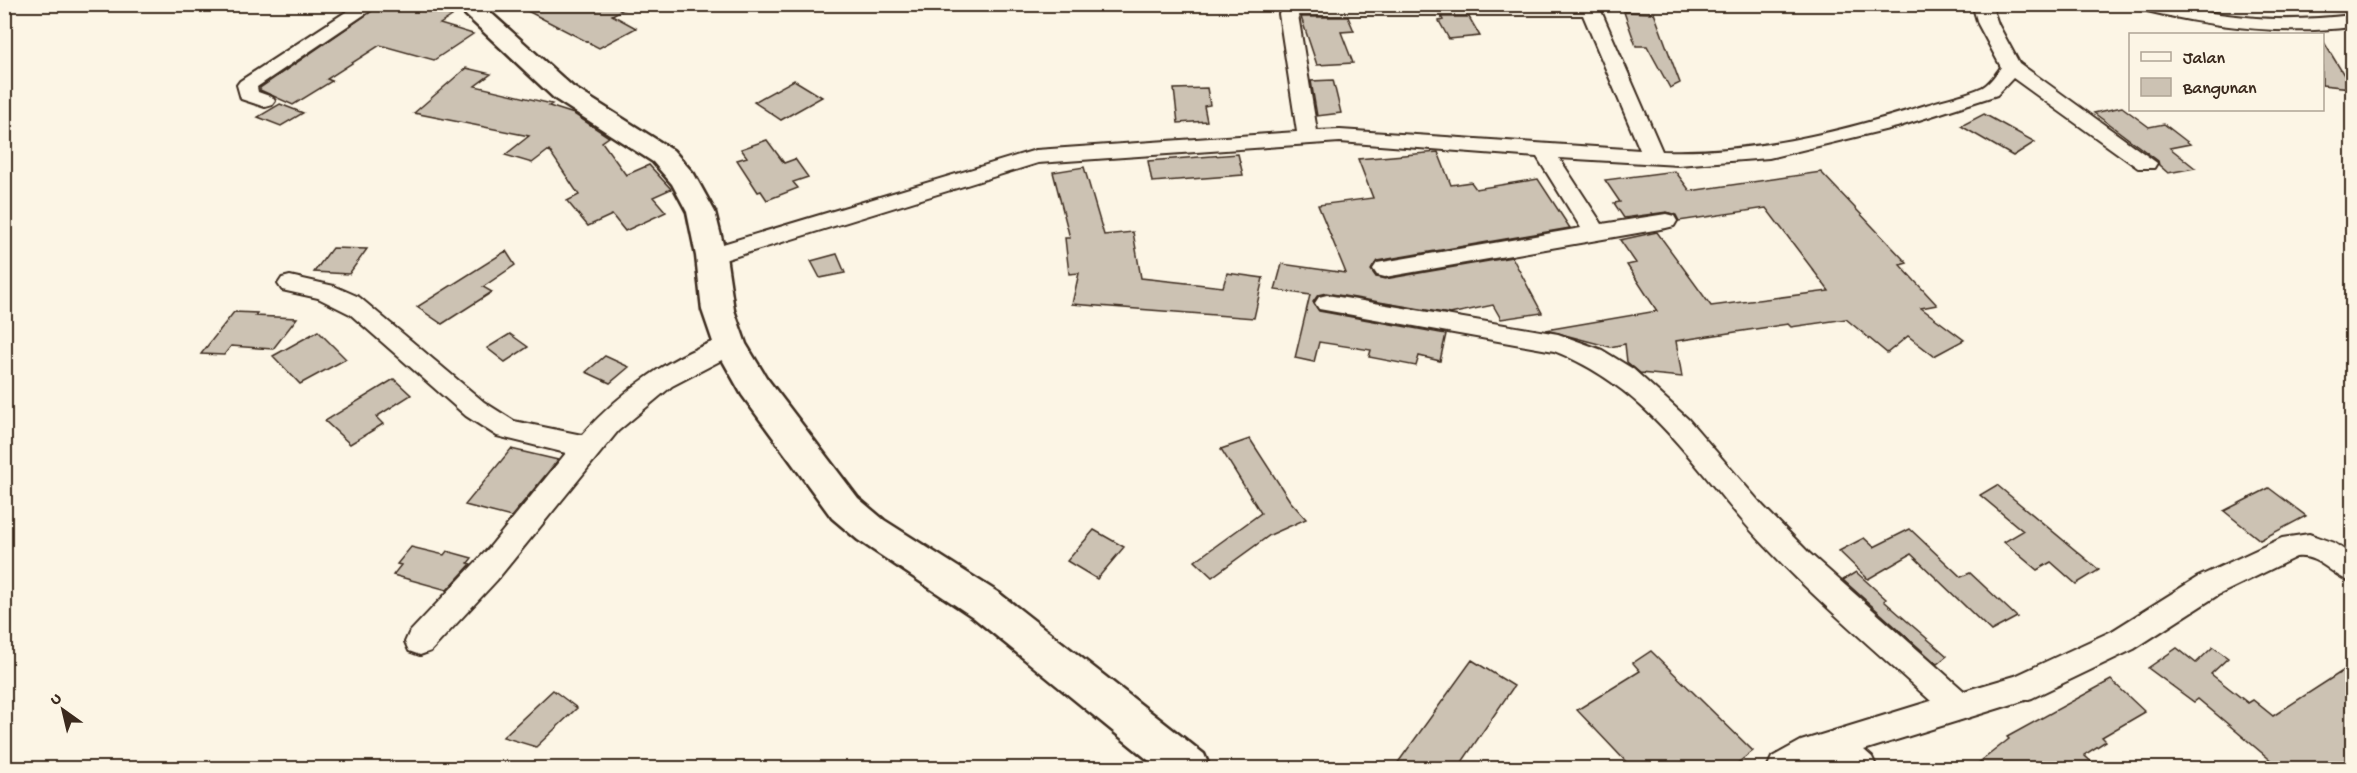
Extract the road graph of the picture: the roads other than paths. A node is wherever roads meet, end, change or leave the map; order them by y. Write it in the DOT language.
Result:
graph roads {
  1 [pos="371,4"];
  2 [pos="466,4"];
  3 [pos="1981,4"];
  4 [pos="2141,4"];
  5 [pos="1344,5"];
  6 [pos="1426,6"];
  7 [pos="1508,6"];
  8 [pos="1589,7"];
  9 [pos="2352,21"];
  10 [pos="2011,68"];
  11 [pos="265,100"];
  12 [pos="1308,138"];
  13 [pos="1543,150"];
  14 [pos="1653,157"];
  15 [pos="2146,163"];
  16 [pos="1666,221"];
  17 [pos="1595,232"];
  18 [pos="711,256"];
  19 [pos="1385,269"];
  20 [pos="290,284"];
  21 [pos="1327,303"];
  22 [pos="730,345"];
  23 [pos="588,446"];
  24 [pos="2352,570"];
  25 [pos="420,642"];
  26 [pos="1958,706"];
  27 [pos="1835,744"];
  28 [pos="1189,768"];
  29 [pos="1783,768"];
  30 [pos="1861,768"];
  1 -- 11 [label="street"];
  2 -- 18 [label="street"];
  3 -- 10 [label="street"];
  4 -- 9 [label="street"];
  5 -- 6 [label="street"];
  5 -- 12 [label="street"];
  6 -- 7 [label="street"];
  7 -- 8 [label="street"];
  8 -- 14 [label="street"];
  10 -- 14 [label="street"];
  10 -- 15 [label="street"];
  12 -- 13 [label="street"];
  12 -- 18 [label="street"];
  13 -- 14 [label="street"];
  13 -- 17 [label="street"];
  16 -- 17 [label="street"];
  17 -- 19 [label="street"];
  18 -- 22 [label="street"];
  20 -- 23 [label="street"];
  21 -- 26 [label="street"];
  22 -- 23 [label="street"];
  22 -- 28 [label="street"];
  23 -- 25 [label="street"];
  24 -- 26 [label="street"];
  26 -- 27 [label="street"];
  27 -- 29 [label="street"];
  27 -- 30 [label="street"];
}
